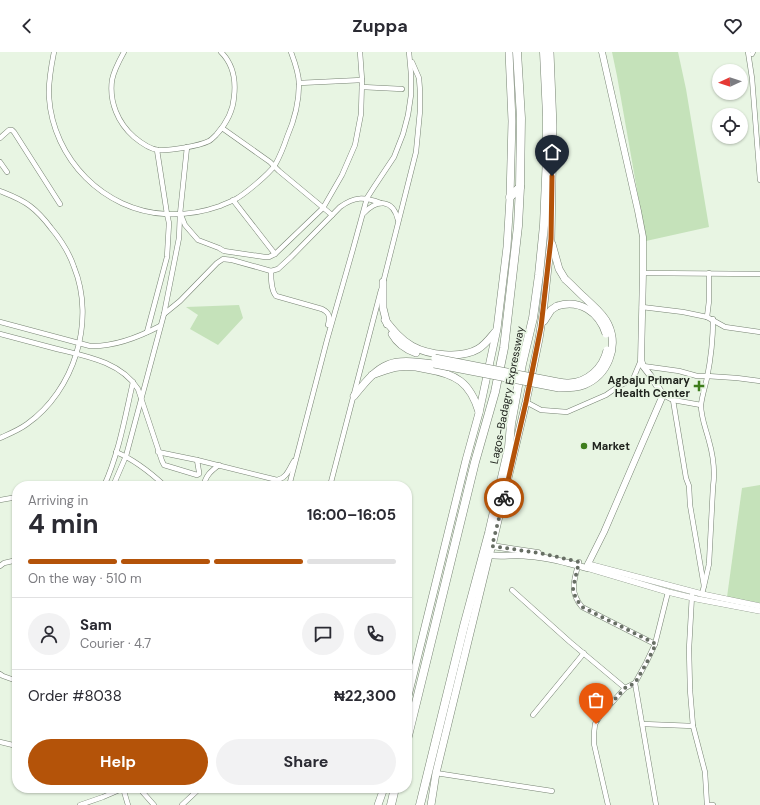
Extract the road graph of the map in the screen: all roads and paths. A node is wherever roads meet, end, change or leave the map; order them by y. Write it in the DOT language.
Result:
graph roads {
  1 [pos="54,52"];
  2 [pos="124,52"];
  3 [pos="221,52"];
  4 [pos="291,52"];
  5 [pos="360,52"];
  6 [pos="409,52"];
  7 [pos="509,52"];
  8 [pos="517,52"];
  9 [pos="544,52"];
  10 [pos="550,52"];
  11 [pos="602,52"];
  12 [pos="751,53"];
  13 [pos="410,59"];
  14 [pos="362,80"];
  15 [pos="299,83"];
  16 [pos="362,87"];
  17 [pos="402,89"];
  18 [pos="222,128"];
  19 [pos="0,138"];
  20 [pos="187,148"];
  21 [pos="157,150"];
  22 [pos="0,162"];
  23 [pos="274,166"];
  24 [pos="8,172"];
  25 [pos="760,180"];
  26 [pos="520,187"];
  27 [pos="0,191"];
  28 [pos="510,197"];
  29 [pos="367,198"];
  30 [pos="233,200"];
  31 [pos="381,203"];
  32 [pos="60,204"];
  33 [pos="323,208"];
  34 [pos="363,213"];
  35 [pos="167,214"];
  36 [pos="180,214"];
  37 [pos="332,216"];
  38 [pos="398,222"];
  39 [pos="551,239"];
  40 [pos="275,254"];
  41 [pos="270,271"];
  42 [pos="643,273"];
  43 [pos="709,274"];
  44 [pos="760,274"];
  45 [pos="383,282"];
  46 [pos="642,307"];
  47 [pos="164,314"];
  48 [pos="707,317"];
  49 [pos="713,319"];
  50 [pos="386,320"];
  51 [pos="0,322"];
  52 [pos="160,326"];
  53 [pos="541,327"];
  54 [pos="497,329"];
  55 [pos="147,332"];
  56 [pos="760,332"];
  57 [pos="0,334"];
  58 [pos="327,340"];
  59 [pos="80,344"];
  60 [pos="77,354"];
  61 [pos="434,361"];
  62 [pos="642,363"];
  63 [pos="372,375"];
  64 [pos="707,376"];
  65 [pos="760,381"];
  66 [pos="133,382"];
  67 [pos="663,395"];
  68 [pos="354,396"];
  69 [pos="141,400"];
  70 [pos="673,400"];
  71 [pos="526,402"];
  72 [pos="701,405"];
  73 [pos="480,413"];
  74 [pos="0,438"];
  75 [pos="116,452"];
  76 [pos="158,452"];
  77 [pos="297,454"];
  78 [pos="126,456"];
  79 [pos="197,460"];
  80 [pos="219,465"];
  81 [pos="106,481"];
  82 [pos="115,481"];
  83 [pos="159,481"];
  84 [pos="205,481"];
  85 [pos="290,481"];
  86 [pos="331,481"];
  87 [pos="12,498"];
  88 [pos="0,500"];
  89 [pos="492,546"];
  90 [pos="489,555"];
  91 [pos="12,561"];
  92 [pos="578,564"];
  93 [pos="0,566"];
  94 [pos="587,566"];
  95 [pos="618,575"];
  96 [pos="665,584"];
  97 [pos="704,586"];
  98 [pos="512,590"];
  99 [pos="665,591"];
  100 [pos="692,594"];
  101 [pos="702,594"];
  102 [pos="760,606"];
  103 [pos="760,611"];
  104 [pos="656,644"];
  105 [pos="584,653"];
  106 [pos="0,674"];
  107 [pos="12,679"];
  108 [pos="412,680"];
  109 [pos="635,683"];
  110 [pos="625,688"];
  111 [pos="532,715"];
  112 [pos="412,720"];
  113 [pos="643,724"];
  114 [pos="693,726"];
  115 [pos="0,742"];
  116 [pos="12,745"];
  117 [pos="436,773"];
  118 [pos="552,791"];
  119 [pos="112,793"];
  120 [pos="124,793"];
  121 [pos="143,793"];
  122 [pos="195,793"];
  123 [pos="382,793"];
  124 [pos="394,793"];
  125 [pos="80,805"];
  126 [pos="128,805"];
  127 [pos="154,805"];
  128 [pos="182,805"];
  129 [pos="378,805"];
  130 [pos="391,805"];
  131 [pos="420,805"];
  132 [pos="431,805"];
  133 [pos="608,805"];
  134 [pos="656,805"];
  135 [pos="707,805"];
  136 [pos="713,805"];
  1 -- 35 [label="street"];
  2 -- 21 [label="street"];
  3 -- 18 [label="street"];
  4 -- 15 [label="street"];
  5 -- 14 [label="street"];
  6 -- 13 [label="street"];
  7 -- 28 [label="main road, Lagos-Badagry Expressway"];
  8 -- 26 [label="highway, Lagos-Badagry Expressway"];
  9 -- 131 [label="highway, Lagos-Badagry Expressway"];
  10 -- 39 [label="main road, Lagos-Badagry Expressway"];
  11 -- 42 [label="main road"];
  12 -- 25 [label="street"];
  13 -- 29 [label="street"];
  13 -- 38 [label="street"];
  14 -- 15 [label="street"];
  14 -- 16 [label="street"];
  15 -- 23 [label="street"];
  16 -- 17 [label="street"];
  16 -- 33 [label="street"];
  18 -- 20 [label="street"];
  18 -- 23 [label="street"];
  19 -- 32 [label="street"];
  20 -- 21 [label="street"];
  20 -- 36 [label="street"];
  21 -- 35 [label="street"];
  22 -- 24 [label="street"];
  23 -- 30 [label="street"];
  23 -- 33 [label="street"];
  26 -- 28 [label="highway"];
  26 -- 112 [label="highway, Lagos-Badagry Expressway"];
  27 -- 59 [label="street"];
  28 -- 54 [label="main road, Lagos-Badagry Expressway"];
  29 -- 31 [label="street"];
  29 -- 34 [label="street"];
  29 -- 37 [label="street"];
  30 -- 36 [label="street"];
  30 -- 40 [label="street"];
  31 -- 34 [label="street"];
  31 -- 38 [label="street"];
  33 -- 37 [label="street"];
  33 -- 40 [label="street"];
  34 -- 58 [label="street"];
  35 -- 36 [label="street"];
  35 -- 55 [label="street"];
  36 -- 40 [label="street"];
  36 -- 47 [label="street"];
  37 -- 41 [label="street"];
  38 -- 45 [label="street"];
  39 -- 53 [label="main road, Lagos-Badagry Expressway"];
  39 -- 61 [label="main road, bridge"];
  41 -- 47 [label="street"];
  41 -- 58 [label="street"];
  42 -- 43 [label="street"];
  42 -- 46 [label="main road"];
  43 -- 44 [label="street"];
  43 -- 48 [label="street"];
  45 -- 50 [label="main road"];
  45 -- 68 [label="street"];
  46 -- 48 [label="street"];
  46 -- 62 [label="main road"];
  47 -- 52 [label="street"];
  48 -- 49 [label="street"];
  49 -- 56 [label="street"];
  49 -- 64 [label="street"];
  50 -- 54 [label="main road"];
  50 -- 61 [label="main road"];
  51 -- 59 [label="street"];
  52 -- 55 [label="street"];
  52 -- 69 [label="street"];
  53 -- 61 [label="main road, bridge"];
  53 -- 71 [label="main road, Lagos-Badagry Expressway"];
  54 -- 73 [label="main road, Lagos-Badagry Expressway"];
  55 -- 59 [label="street"];
  57 -- 60 [label="street"];
  58 -- 77 [label="street"];
  59 -- 60 [label="street"];
  60 -- 66 [label="street"];
  60 -- 74 [label="street"];
  61 -- 63 [label="main road"];
  62 -- 64 [label="street"];
  62 -- 67 [label="main road"];
  62 -- 71 [label="street"];
  63 -- 68 [label="main road"];
  63 -- 73 [label="main road"];
  64 -- 65 [label="street"];
  64 -- 72 [label="street"];
  66 -- 69 [label="street"];
  66 -- 75 [label="street"];
  67 -- 70 [label="street"];
  67 -- 94 [label="main road"];
  68 -- 86 [label="street"];
  69 -- 76 [label="street"];
  69 -- 78 [label="street"];
  70 -- 72 [label="street"];
  70 -- 97 [label="street"];
  71 -- 89 [label="main road, Lagos-Badagry Expressway"];
  72 -- 97 [label="street"];
  73 -- 108 [label="main road, Lagos-Badagry Expressway"];
  75 -- 78 [label="street"];
  75 -- 81 [label="street"];
  76 -- 79 [label="street"];
  76 -- 79 [label="street"];
  77 -- 80 [label="street"];
  77 -- 85 [label="street"];
  78 -- 82 [label="street"];
  78 -- 83 [label="street"];
  79 -- 80 [label="street"];
  80 -- 84 [label="street"];
  87 -- 88 [label="street"];
  89 -- 90 [label="main road, Lagos-Badagry Expressway"];
  89 -- 92 [label="main road"];
  90 -- 92 [label="main road"];
  90 -- 117 [label="main road, Lagos-Badagry Expressway"];
  91 -- 93 [label="street"];
  92 -- 94 [label="main road"];
  92 -- 104 [label="street"];
  94 -- 95 [label="street"];
  95 -- 96 [label="street"];
  95 -- 99 [label="street"];
  96 -- 99 [label="street"];
  96 -- 100 [label="street"];
  97 -- 101 [label="street"];
  98 -- 105 [label="street"];
  99 -- 100 [label="street"];
  99 -- 104 [label="street"];
  100 -- 101 [label="street"];
  100 -- 103 [label="street"];
  100 -- 114 [label="street"];
  101 -- 102 [label="street"];
  104 -- 109 [label="street"];
  105 -- 110 [label="street"];
  105 -- 111 [label="street"];
  106 -- 107 [label="street"];
  109 -- 110 [label="street"];
  109 -- 113 [label="street"];
  110 -- 133 [label="street"];
  113 -- 114 [label="street"];
  113 -- 134 [label="street"];
  114 -- 135 [label="street"];
  115 -- 116 [label="street"];
  117 -- 118 [label="street"];
  117 -- 132 [label="main road, Lagos-Badagry Expressway"];
  119 -- 125 [label="street"];
  120 -- 126 [label="street"];
  121 -- 127 [label="street"];
  122 -- 128 [label="street"];
  123 -- 129 [label="main road"];
  124 -- 130 [label="highway"];
  135 -- 136 [label="street"];
}
